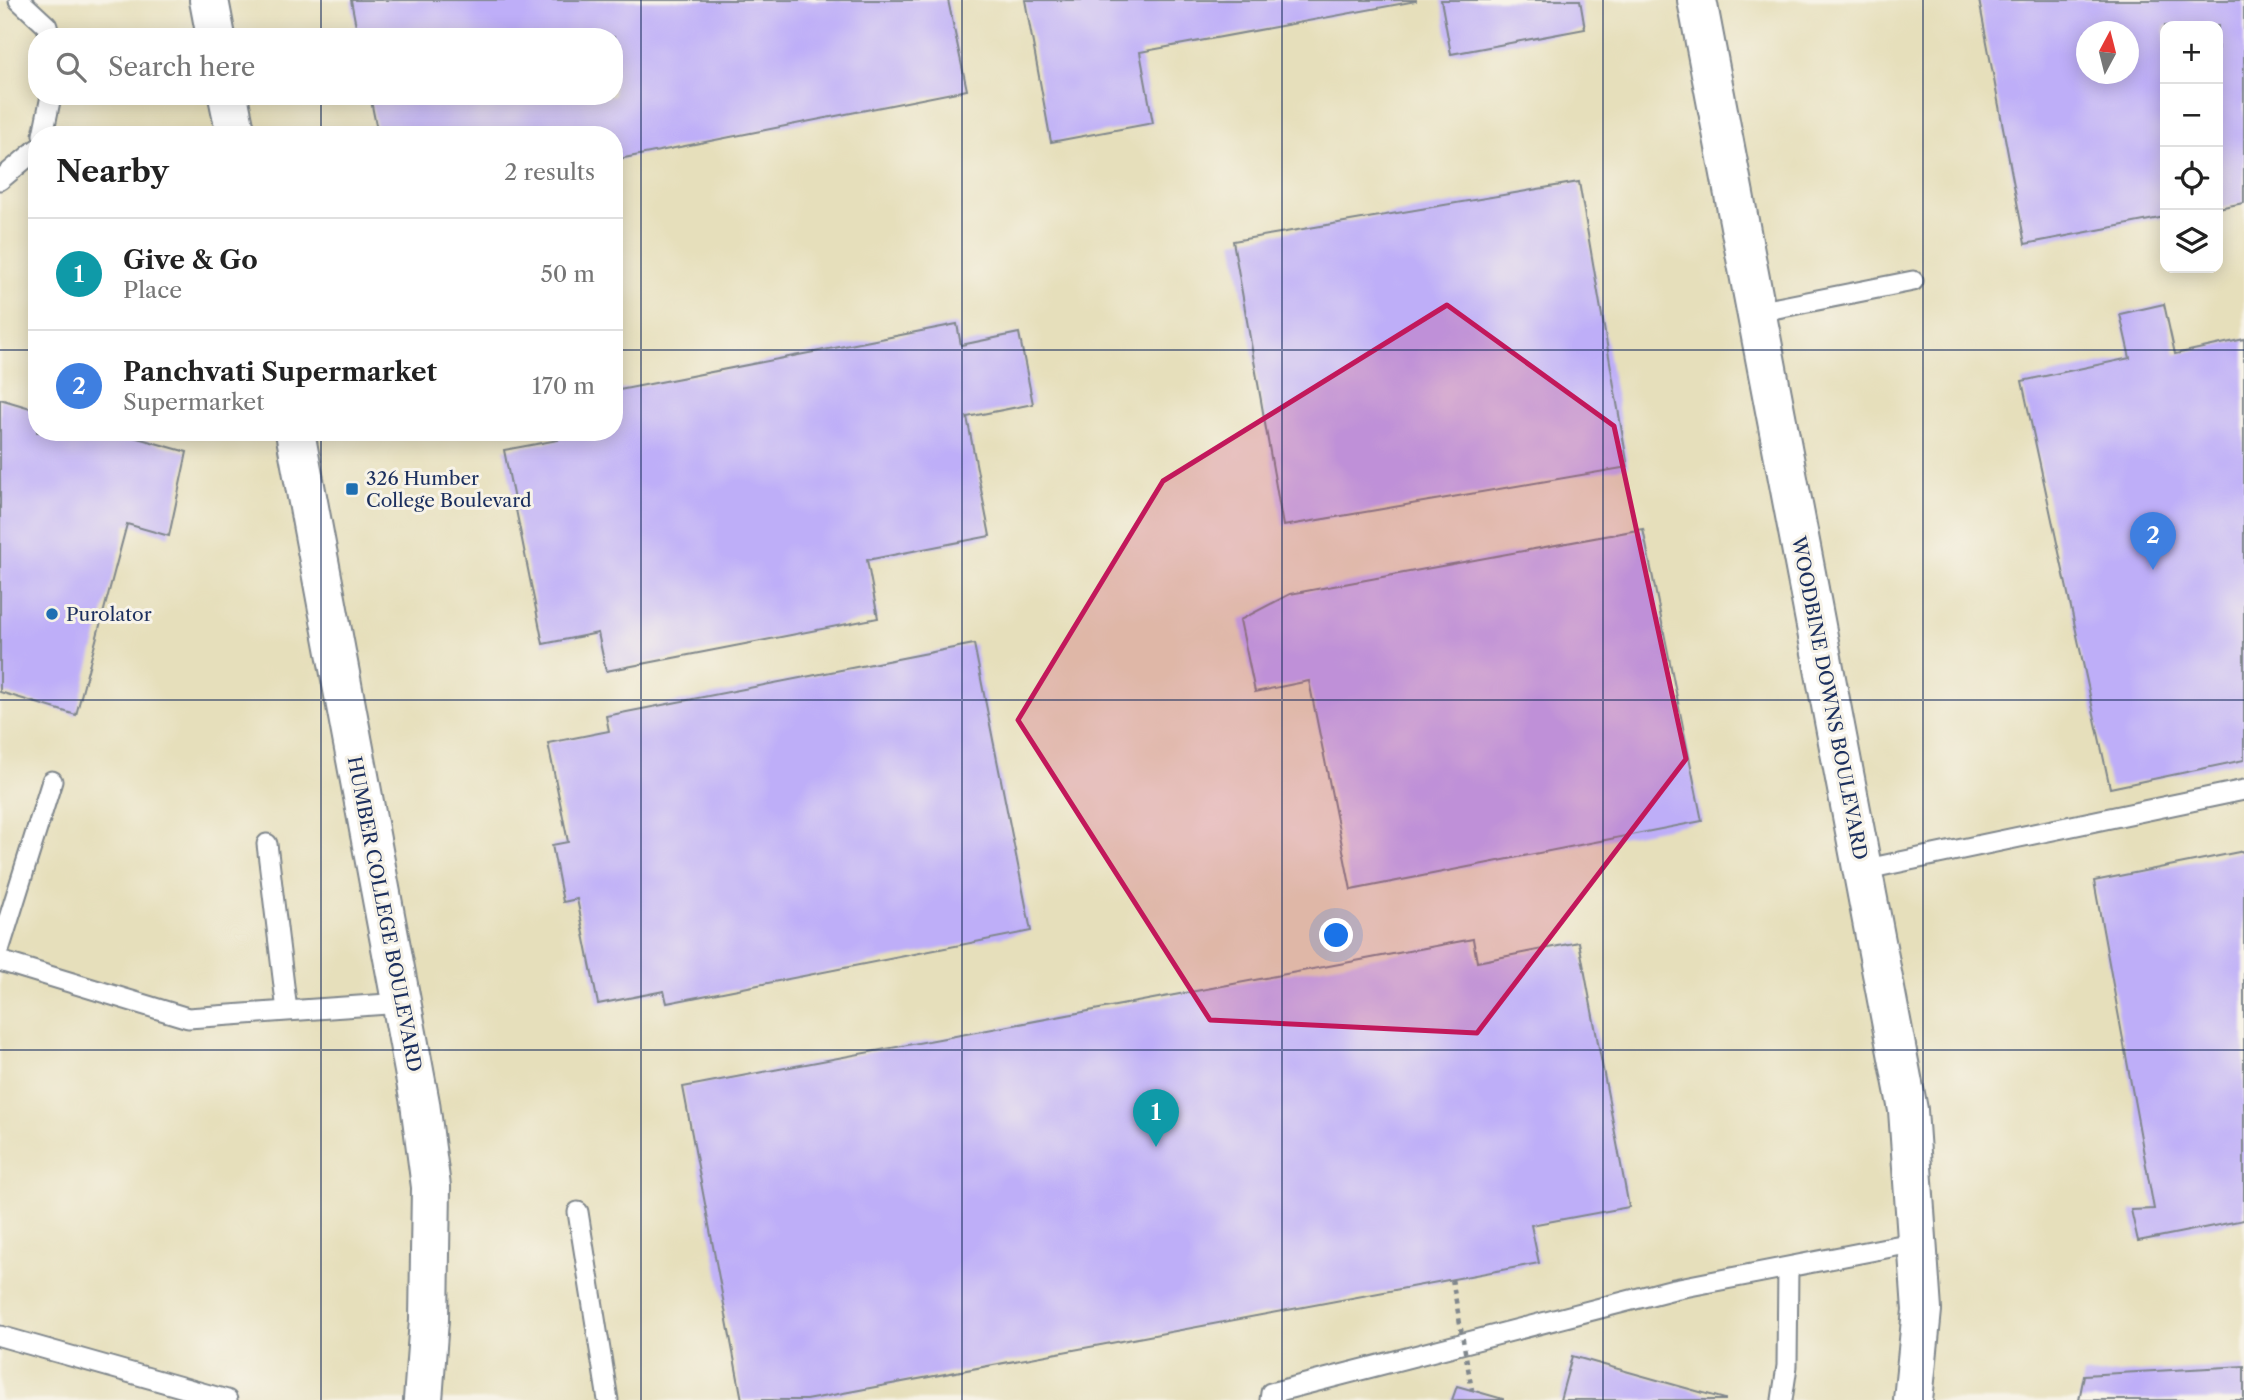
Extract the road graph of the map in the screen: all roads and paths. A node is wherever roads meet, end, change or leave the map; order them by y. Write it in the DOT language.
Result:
graph roads {
  1 [pos="19,0"];
  2 [pos="209,0"];
  3 [pos="1697,0"];
  4 [pos="47,28"];
  5 [pos="214,28"];
  6 [pos="49,105"];
  7 [pos="230,105"];
  8 [pos="45,126"];
  9 [pos="234,126"];
  10 [pos="28,157"];
  11 [pos="0,180"];
  12 [pos="1913,281"];
  13 [pos="1757,312"];
  14 [pos="297,441"];
  15 [pos="52,782"];
  16 [pos="2244,790"];
  17 [pos="267,844"];
  18 [pos="1862,870"];
  19 [pos="0,947"];
  20 [pos="0,961"];
  21 [pos="402,1003"];
  22 [pos="287,1011"];
  23 [pos="578,1212"];
  24 [pos="1917,1242"];
  25 [pos="1788,1266"];
  26 [pos="1452,1279"];
  27 [pos="0,1336"];
  28 [pos="1472,1390"];
  29 [pos="181,1393"];
  30 [pos="227,1400"];
  31 [pos="423,1400"];
  32 [pos="608,1400"];
  33 [pos="1270,1400"];
  34 [pos="1782,1400"];
  35 [pos="1913,1400"];
  1 -- 4 [label="lane"];
  2 -- 5 [label="street"];
  3 -- 13 [label="street, WOODBINE DOWNS BOULEVARD"];
  6 -- 8 [label="lane"];
  7 -- 9 [label="street"];
  10 -- 11 [label="lane"];
  12 -- 13 [label="lane"];
  13 -- 18 [label="street, WOODBINE DOWNS BOULEVARD"];
  14 -- 21 [label="street, HUMBER COLLEGE BOULEVARD"];
  15 -- 19 [label="lane"];
  16 -- 18 [label="lane"];
  17 -- 22 [label="lane"];
  18 -- 24 [label="street, WOODBINE DOWNS BOULEVARD"];
  20 -- 22 [label="lane"];
  21 -- 22 [label="lane"];
  21 -- 31 [label="street, HUMBER COLLEGE BOULEVARD"];
  23 -- 32 [label="lane"];
  24 -- 25 [label="lane"];
  24 -- 35 [label="street, WOODBINE DOWNS BOULEVARD"];
  25 -- 33 [label="lane"];
  25 -- 34 [label="lane"];
  26 -- 28 [label="path, bridge"];
  27 -- 29 [label="lane"];
  29 -- 30 [label="lane"];
}
